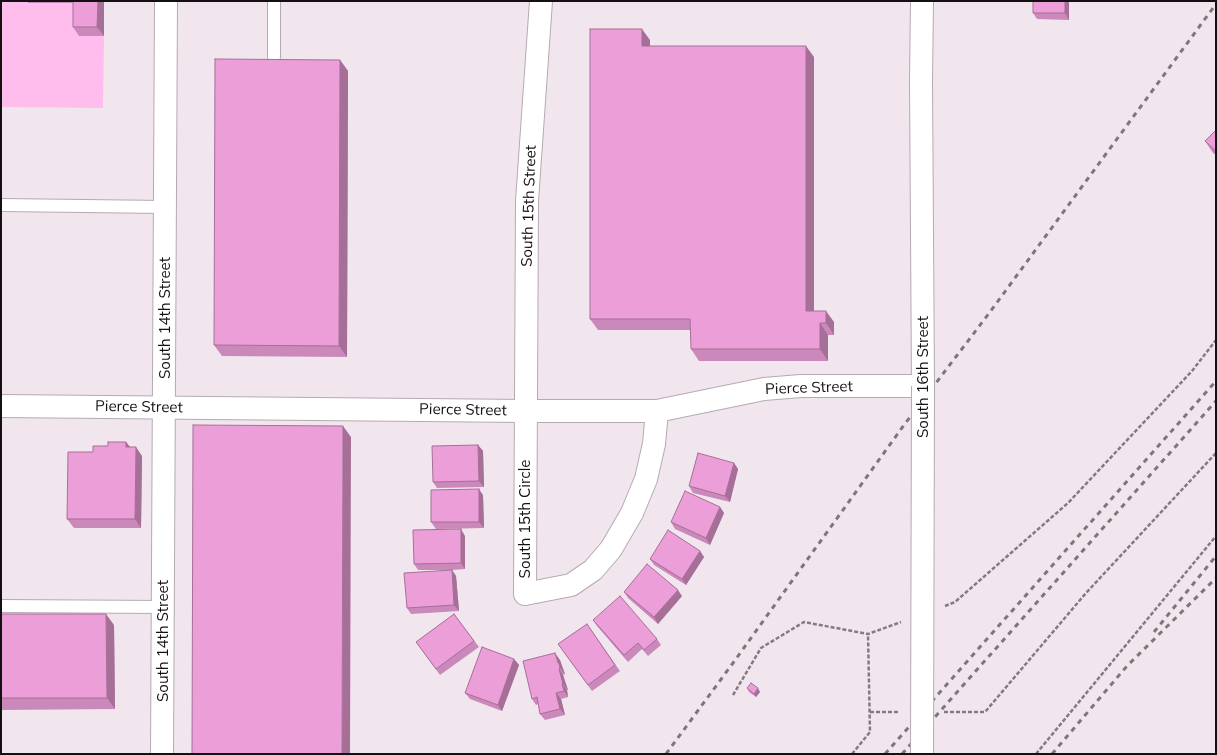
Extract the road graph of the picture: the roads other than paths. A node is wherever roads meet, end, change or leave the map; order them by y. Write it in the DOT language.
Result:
graph roads {
  1 [pos="166,1"];
  2 [pos="274,1"];
  3 [pos="541,1"];
  4 [pos="922,1"];
  5 [pos="274,58"];
  6 [pos="1,205"];
  7 [pos="165,207"];
  8 [pos="923,386"];
  9 [pos="1,406"];
  10 [pos="164,407"];
  11 [pos="525,411"];
  12 [pos="657,411"];
  13 [pos="1,606"];
  14 [pos="163,607"];
  15 [pos="162,754"];
  16 [pos="922,754"];
  1 -- 7 [label="street, South 14th Street"];
  2 -- 5 [label="lane"];
  3 -- 11 [label="street, South 15th Street"];
  4 -- 8 [label="street, South 16th Street"];
  6 -- 7 [label="lane"];
  7 -- 10 [label="street, South 14th Street"];
  8 -- 12 [label="street, Pierce Street"];
  8 -- 16 [label="street, South 16th Street, bridge"];
  9 -- 10 [label="street, Pierce Street"];
  10 -- 11 [label="street, Pierce Street"];
  10 -- 14 [label="street, South 14th Street"];
  11 -- 12 [label="street, Pierce Street"];
  11 -- 12 [label="street, South 15th Circle"];
  13 -- 14 [label="lane"];
  14 -- 15 [label="street, South 14th Street"];
}
